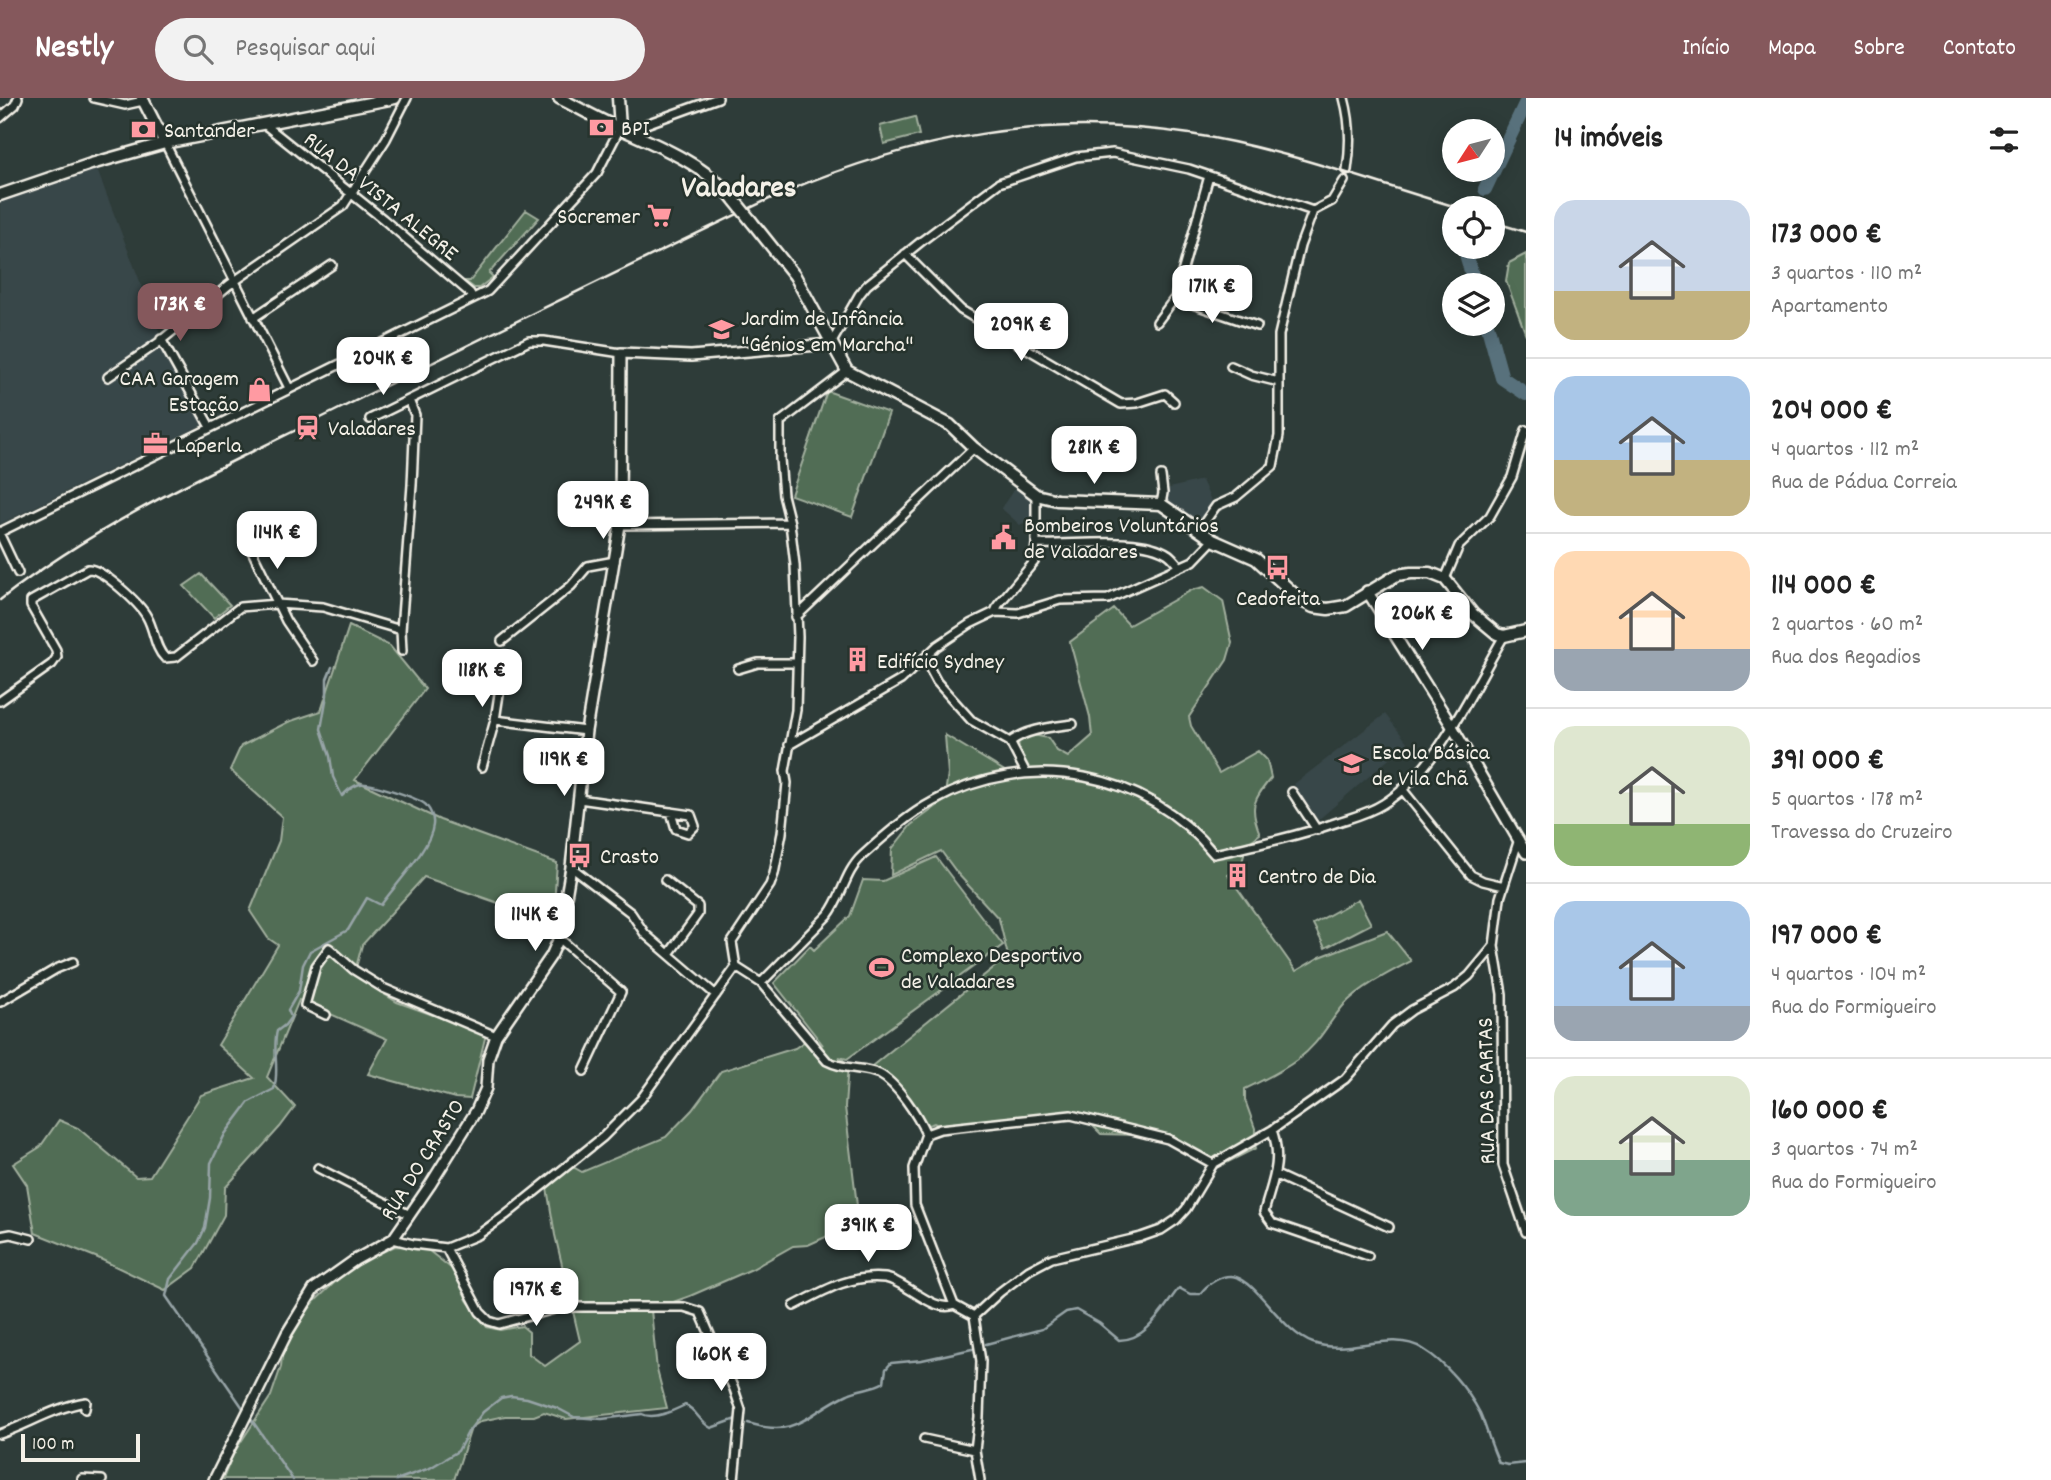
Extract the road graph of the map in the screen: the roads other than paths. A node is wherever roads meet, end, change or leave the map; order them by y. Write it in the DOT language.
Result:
graph roads {
  1 [pos="18,98"];
  2 [pos="94,98"];
  3 [pos="395,98"];
  4 [pos="407,98"];
  5 [pos="559,98"];
  6 [pos="618,98"];
  7 [pos="718,98"];
  8 [pos="1344,98"];
  9 [pos="142,99"];
  10 [pos="109,100"];
  11 [pos="0,118"];
  12 [pos="264,124"];
  13 [pos="620,128"];
  14 [pos="638,135"];
  15 [pos="165,143"];
  16 [pos="1347,170"];
  17 [pos="1209,176"];
  18 [pos="1344,181"];
  19 [pos="0,195"];
  20 [pos="350,195"];
  21 [pos="1312,211"];
  22 [pos="905,254"];
  23 [pos="332,265"];
  24 [pos="234,282"];
  25 [pos="473,298"];
  26 [pos="1175,298"];
  27 [pos="253,318"];
  28 [pos="1157,322"];
  29 [pos="1257,326"];
  30 [pos="161,340"];
  31 [pos="830,344"];
  32 [pos="621,353"];
  33 [pos="1231,366"];
  34 [pos="847,371"];
  35 [pos="108,377"];
  36 [pos="1279,382"];
  37 [pos="289,388"];
  38 [pos="409,400"];
  39 [pos="1174,402"];
  40 [pos="370,419"];
  41 [pos="211,427"];
  42 [pos="1526,430"];
  43 [pos="974,448"];
  44 [pos="1161,476"];
  45 [pos="1036,495"];
  46 [pos="1161,504"];
  47 [pos="790,523"];
  48 [pos="620,525"];
  49 [pos="1199,530"];
  50 [pos="0,534"];
  51 [pos="1213,540"];
  52 [pos="1037,544"];
  53 [pos="251,549"];
  54 [pos="615,561"];
  55 [pos="1180,566"];
  56 [pos="18,573"];
  57 [pos="1444,579"];
  58 [pos="1367,592"];
  59 [pos="277,604"];
  60 [pos="995,612"];
  61 [pos="796,617"];
  62 [pos="401,629"];
  63 [pos="1526,631"];
  64 [pos="1504,636"];
  65 [pos="502,641"];
  66 [pos="402,651"];
  67 [pos="505,656"];
  68 [pos="924,658"];
  69 [pos="313,661"];
  70 [pos="797,663"];
  71 [pos="738,669"];
  72 [pos="0,701"];
  73 [pos="495,720"];
  74 [pos="1073,724"];
  75 [pos="1453,728"];
  76 [pos="586,732"];
  77 [pos="1010,742"];
  78 [pos="789,745"];
  79 [pos="482,767"];
  80 [pos="1026,773"];
  81 [pos="1402,789"];
  82 [pos="1292,792"];
  83 [pos="579,799"];
  84 [pos="671,812"];
  85 [pos="1317,830"];
  86 [pos="1519,838"];
  87 [pos="1526,853"];
  88 [pos="571,867"];
  89 [pos="665,880"];
  90 [pos="1504,886"];
  91 [pos="559,938"];
  92 [pos="1494,946"];
  93 [pos="668,954"];
  94 [pos="73,962"];
  95 [pos="736,967"];
  96 [pos="761,983"];
  97 [pos="716,995"];
  98 [pos="0,1002"];
  99 [pos="326,1015"];
  100 [pos="496,1036"];
  101 [pos="584,1071"];
  102 [pos="1272,1130"];
  103 [pos="926,1134"];
  104 [pos="1213,1164"];
  105 [pos="318,1168"];
  106 [pos="1276,1175"];
  107 [pos="410,1214"];
  108 [pos="1389,1227"];
  109 [pos="1526,1231"];
  110 [pos="0,1236"];
  111 [pos="31,1239"];
  112 [pos="393,1239"];
  113 [pos="446,1248"];
  114 [pos="1368,1256"];
  115 [pos="954,1305"];
  116 [pos="794,1306"];
  117 [pos="974,1317"];
  118 [pos="85,1409"];
  119 [pos="0,1434"];
  120 [pos="924,1438"];
  121 [pos="975,1450"];
  122 [pos="82,1479"];
  123 [pos="102,1480"];
  124 [pos="214,1480"];
  125 [pos="734,1480"];
  126 [pos="980,1480"];
  1 -- 11 [label="street"];
  2 -- 10 [label="street"];
  3 -- 12 [label="main road"];
  4 -- 20 [label="street"];
  5 -- 13 [label="main road"];
  6 -- 13 [label="main road"];
  7 -- 14 [label="street"];
  8 -- 16 [label="street"];
  9 -- 10 [label="street"];
  9 -- 15 [label="main road"];
  12 -- 15 [label="main road"];
  12 -- 20 [label="street, RUA DA VISTA ALEGRE"];
  13 -- 14 [label="main road"];
  13 -- 25 [label="street"];
  14 -- 31 [label="main road, bridge"];
  15 -- 19 [label="main road"];
  15 -- 24 [label="street"];
  17 -- 21 [label="street"];
  17 -- 22 [label="street"];
  17 -- 26 [label="street"];
  18 -- 21 [label="street"];
  20 -- 24 [label="street"];
  20 -- 25 [label="street, RUA DA VISTA ALEGRE"];
  21 -- 36 [label="street"];
  22 -- 31 [label="street"];
  22 -- 39 [label="street"];
  23 -- 27 [label="street"];
  24 -- 27 [label="street"];
  24 -- 30 [label="street"];
  25 -- 37 [label="street"];
  26 -- 28 [label="street"];
  26 -- 29 [label="street"];
  27 -- 37 [label="street"];
  30 -- 35 [label="street"];
  30 -- 41 [label="street"];
  31 -- 32 [label="street"];
  31 -- 34 [label="main road"];
  32 -- 38 [label="street"];
  32 -- 48 [label="street, RUA DO CRASTO"];
  33 -- 36 [label="street"];
  34 -- 43 [label="main road"];
  34 -- 47 [label="street"];
  36 -- 49 [label="street"];
  37 -- 41 [label="street"];
  38 -- 40 [label="street"];
  38 -- 62 [label="street"];
  41 -- 50 [label="street"];
  42 -- 57 [label="street"];
  43 -- 45 [label="main road"];
  43 -- 61 [label="street"];
  44 -- 46 [label="street"];
  45 -- 46 [label="main road"];
  45 -- 52 [label="street"];
  46 -- 49 [label="main road"];
  47 -- 48 [label="street"];
  47 -- 61 [label="street"];
  48 -- 54 [label="street, RUA DO CRASTO"];
  49 -- 51 [label="main road"];
  50 -- 56 [label="street"];
  51 -- 55 [label="street"];
  51 -- 58 [label="main road"];
  52 -- 55 [label="street"];
  52 -- 60 [label="street"];
  53 -- 59 [label="street"];
  54 -- 65 [label="street"];
  54 -- 76 [label="street, RUA DO CRASTO"];
  55 -- 60 [label="street"];
  57 -- 58 [label="main road"];
  57 -- 64 [label="main road"];
  58 -- 75 [label="street"];
  59 -- 62 [label="street"];
  59 -- 69 [label="street"];
  59 -- 72 [label="street"];
  60 -- 68 [label="street"];
  61 -- 70 [label="street"];
  62 -- 66 [label="street"];
  63 -- 64 [label="main road"];
  64 -- 75 [label="street"];
  67 -- 73 [label="street"];
  68 -- 77 [label="street"];
  68 -- 78 [label="street"];
  70 -- 71 [label="street"];
  70 -- 78 [label="street"];
  73 -- 76 [label="street"];
  73 -- 79 [label="street"];
  74 -- 77 [label="street"];
  75 -- 81 [label="street"];
  75 -- 86 [label="street"];
  76 -- 83 [label="street, RUA DO CRASTO"];
  77 -- 80 [label="street"];
  78 -- 95 [label="street"];
  80 -- 85 [label="street"];
  80 -- 96 [label="street"];
  81 -- 85 [label="street"];
  81 -- 90 [label="street"];
  82 -- 85 [label="street"];
  83 -- 84 [label="street"];
  83 -- 88 [label="street, RUA DO CRASTO"];
  86 -- 87 [label="street"];
  86 -- 90 [label="street, RUA DAS CARTAS"];
  88 -- 91 [label="street, RUA DO CRASTO"];
  88 -- 93 [label="street"];
  89 -- 93 [label="street"];
  90 -- 92 [label="street, RUA DAS CARTAS"];
  91 -- 100 [label="street, RUA DO CRASTO"];
  91 -- 101 [label="street"];
  92 -- 102 [label="street"];
  92 -- 109 [label="street, RUA DAS CARTAS"];
  93 -- 97 [label="street"];
  94 -- 98 [label="street"];
  95 -- 96 [label="street"];
  95 -- 97 [label="street"];
  96 -- 103 [label="street"];
  97 -- 113 [label="street"];
  99 -- 100 [label="street"];
  100 -- 107 [label="street, RUA DO CRASTO"];
  102 -- 104 [label="street"];
  102 -- 106 [label="street"];
  103 -- 104 [label="street"];
  103 -- 115 [label="street"];
  104 -- 117 [label="street"];
  105 -- 107 [label="street"];
  106 -- 108 [label="street"];
  106 -- 114 [label="street"];
  107 -- 112 [label="street, RUA DO CRASTO"];
  110 -- 111 [label="street"];
  112 -- 113 [label="street"];
  112 -- 124 [label="street, RUA DO CRASTO"];
  113 -- 125 [label="street"];
  115 -- 116 [label="street"];
  115 -- 117 [label="street"];
  117 -- 121 [label="street"];
  118 -- 119 [label="street"];
  120 -- 121 [label="street"];
  121 -- 126 [label="street"];
  122 -- 123 [label="street"];
}
